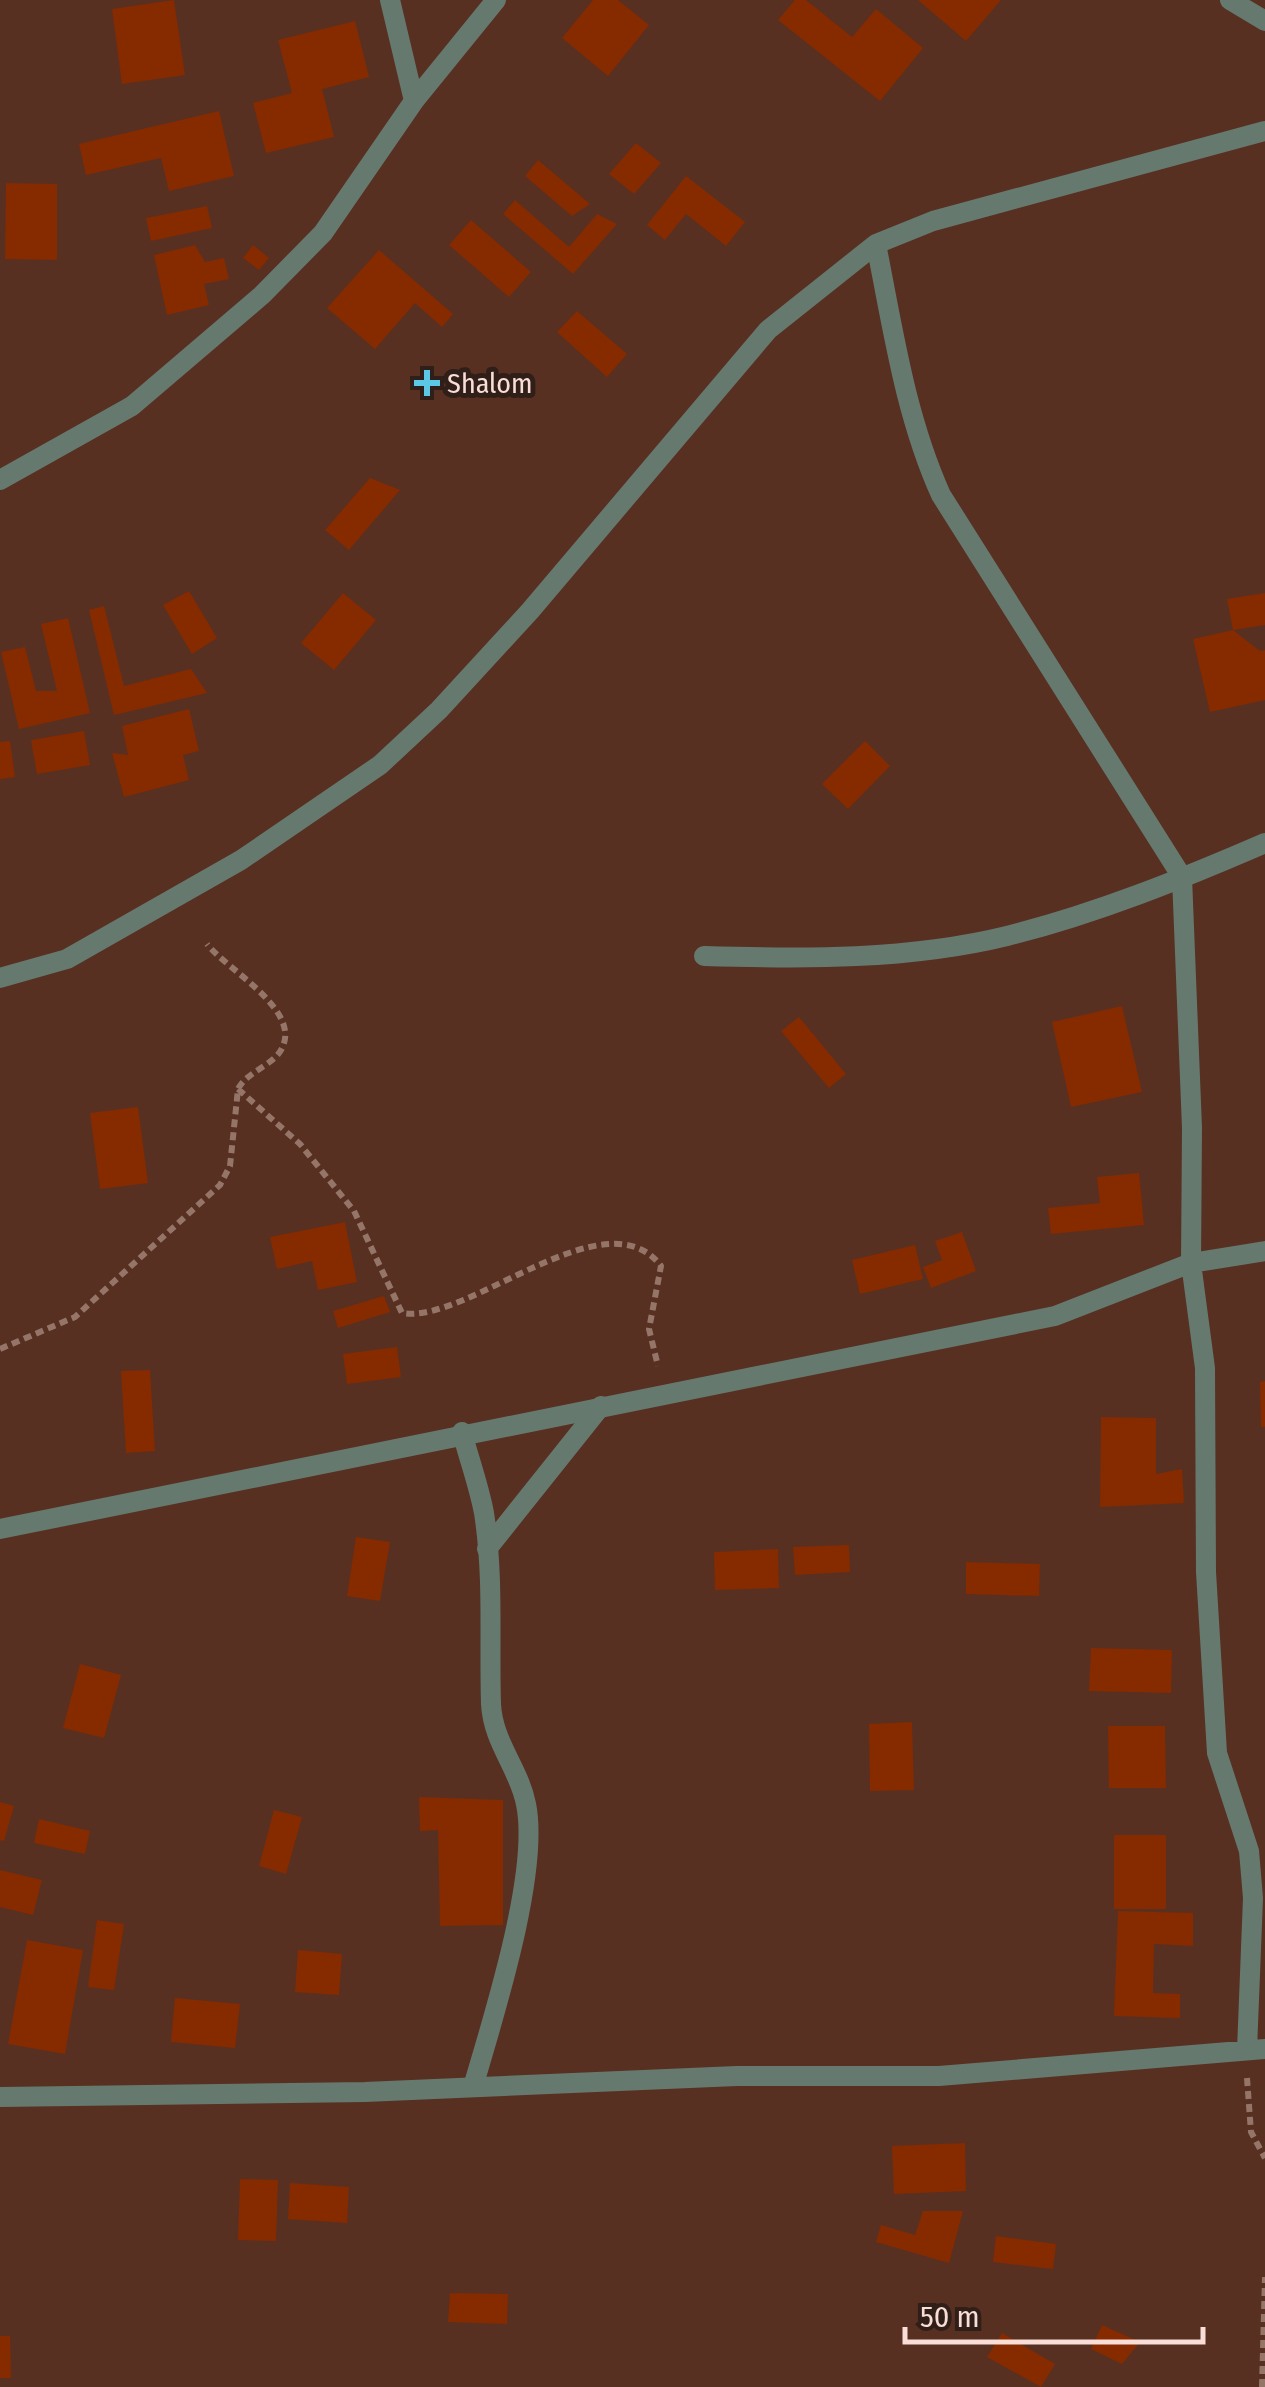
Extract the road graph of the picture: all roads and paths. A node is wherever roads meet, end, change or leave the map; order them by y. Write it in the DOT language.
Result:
graph roads {
  1 [pos="390,0"];
  2 [pos="496,0"];
  3 [pos="1230,0"];
  4 [pos="1265,21"];
  5 [pos="414,101"];
  6 [pos="1265,131"];
  7 [pos="876,244"];
  8 [pos="0,480"];
  9 [pos="1265,843"];
  10 [pos="1182,878"];
  11 [pos="206,944"];
  12 [pos="704,956"];
  13 [pos="0,978"];
  14 [pos="238,1089"];
  15 [pos="1265,1251"];
  16 [pos="1192,1262"];
  17 [pos="0,1349"];
  18 [pos="666,1394"];
  19 [pos="602,1406"];
  20 [pos="462,1432"];
  21 [pos="0,1529"];
  22 [pos="487,1549"];
  23 [pos="1256,2050"];
  24 [pos="473,2087"];
  25 [pos="0,2097"];
  26 [pos="1265,2158"];
  27 [pos="1265,2276"];
  28 [pos="1262,2387"];
  1 -- 5 [label="street"];
  2 -- 5 [label="street"];
  3 -- 4 [label="street"];
  5 -- 8 [label="street"];
  6 -- 7 [label="street"];
  7 -- 10 [label="street"];
  7 -- 13 [label="street"];
  9 -- 10 [label="street"];
  10 -- 12 [label="street"];
  10 -- 16 [label="street"];
  11 -- 14 [label="path"];
  14 -- 17 [label="path"];
  14 -- 18 [label="path"];
  15 -- 16 [label="street"];
  16 -- 18 [label="street"];
  16 -- 23 [label="street"];
  18 -- 19 [label="street"];
  19 -- 20 [label="street"];
  19 -- 22 [label="street"];
  20 -- 21 [label="street"];
  20 -- 22 [label="street"];
  22 -- 24 [label="street"];
  23 -- 24 [label="street"];
  23 -- 26 [label="path"];
  24 -- 25 [label="street"];
  27 -- 28 [label="path"];
}
